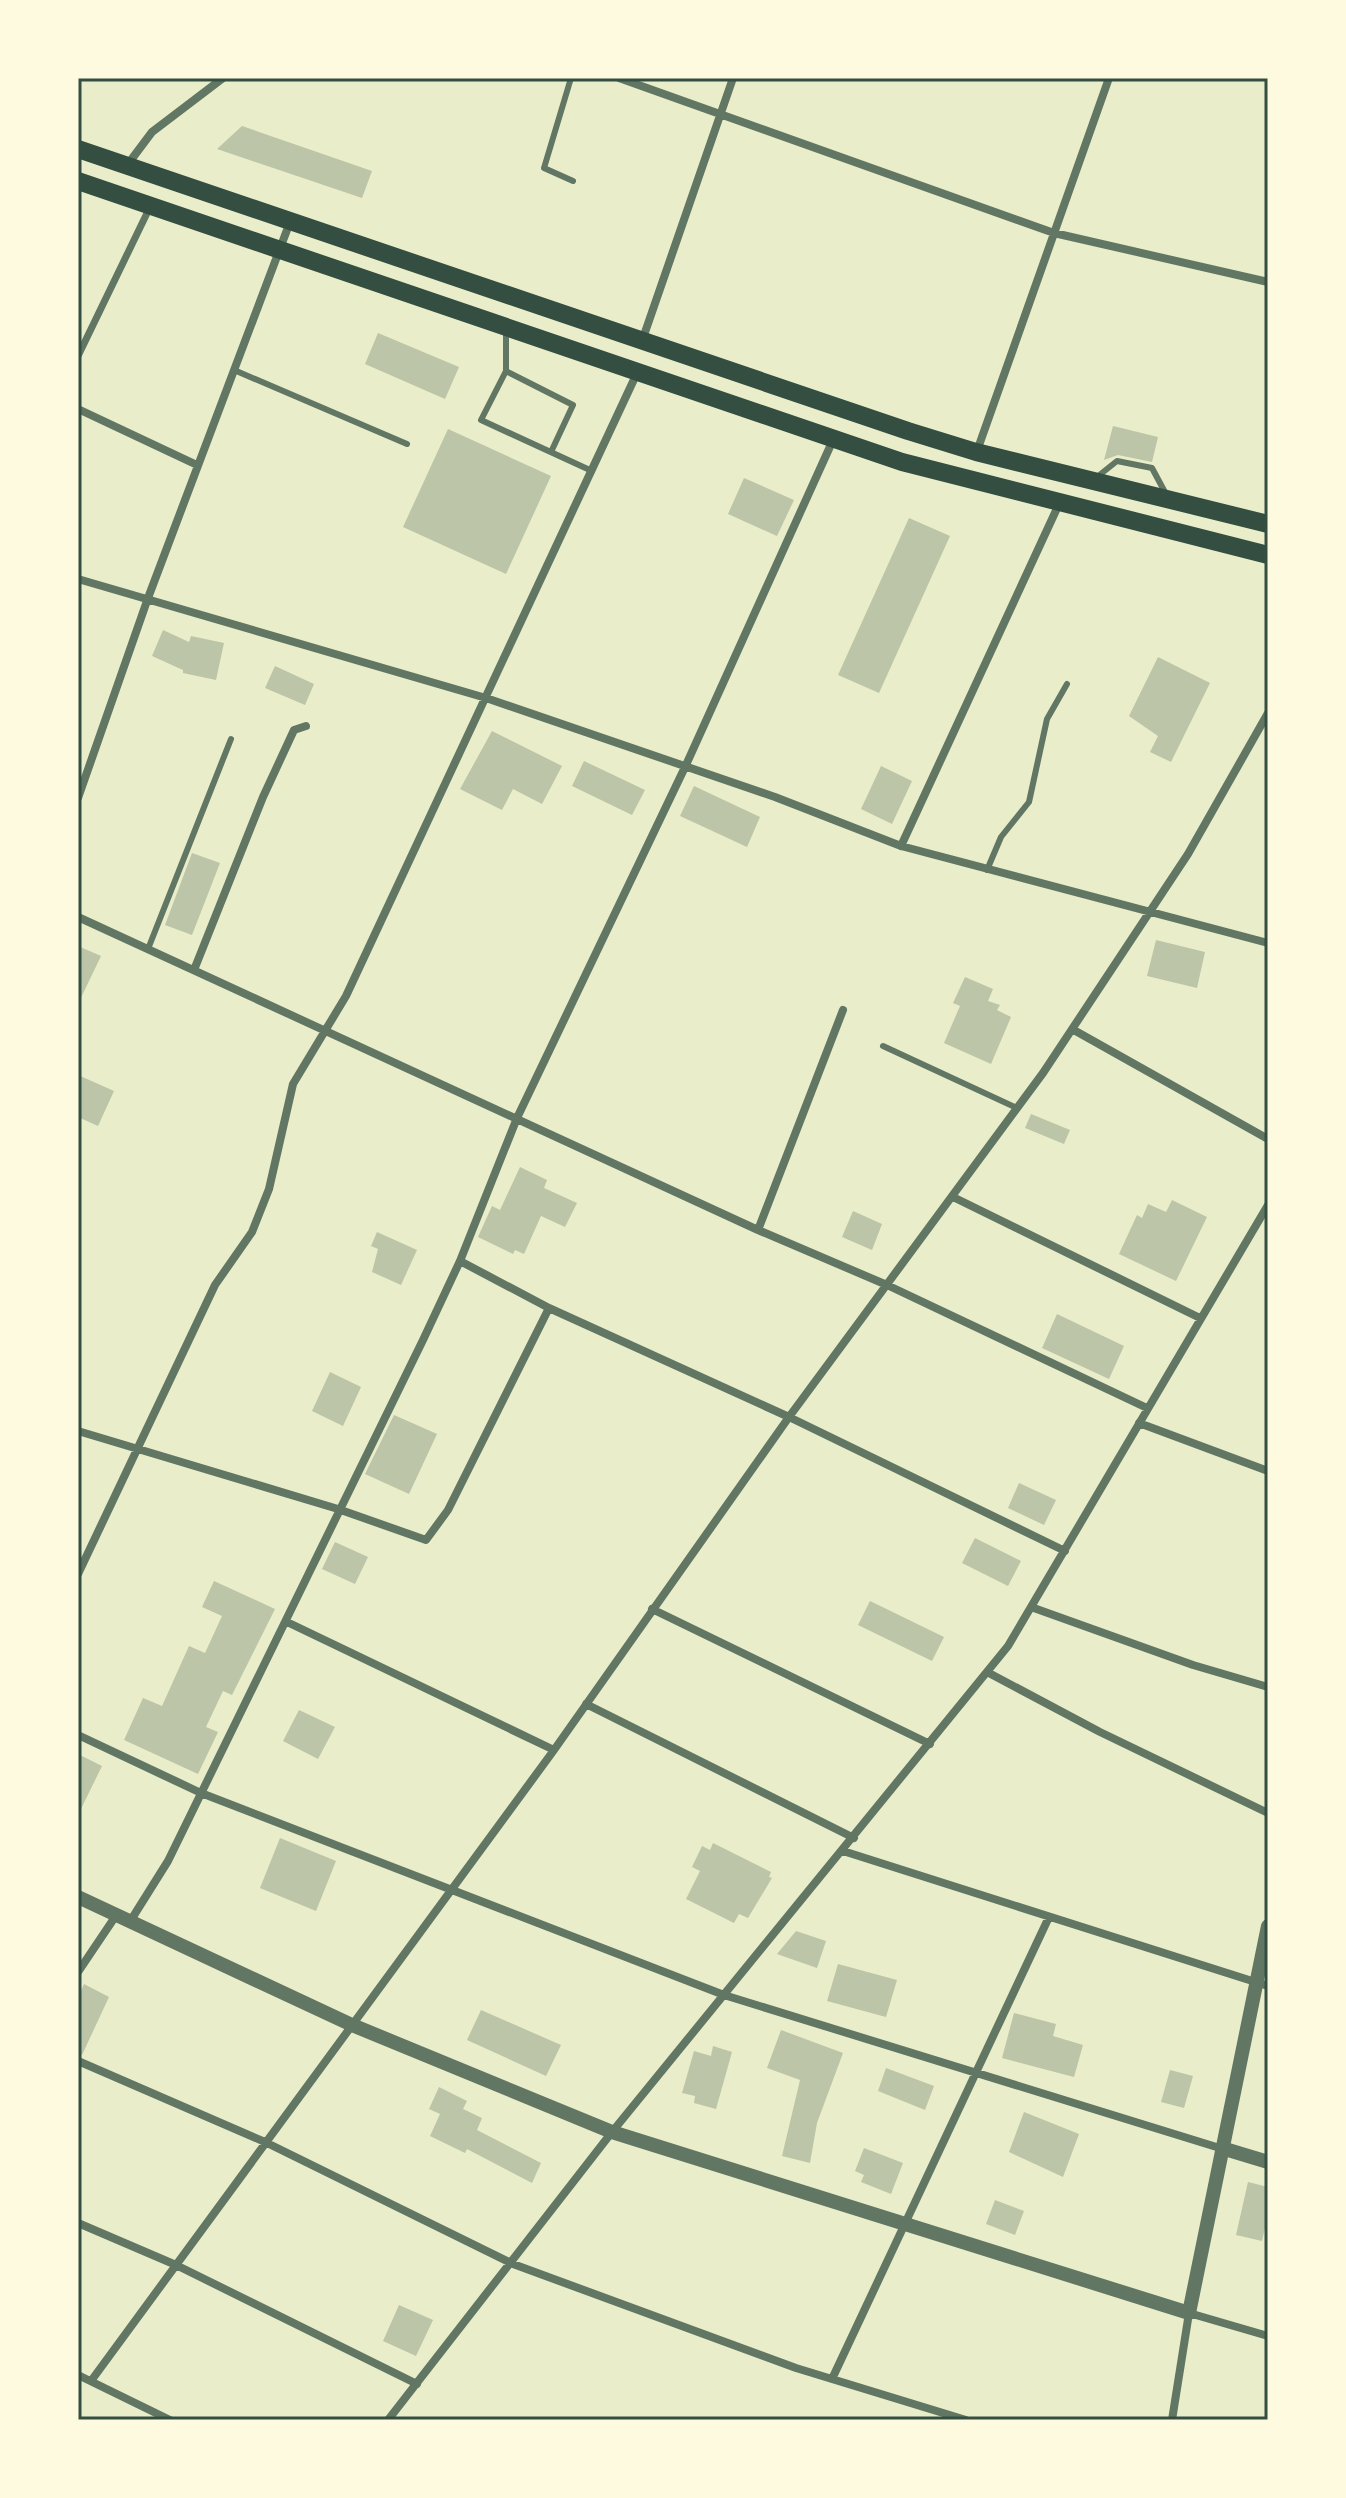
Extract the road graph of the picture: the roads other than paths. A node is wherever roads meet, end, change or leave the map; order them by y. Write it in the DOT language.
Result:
graph roads {
  1 [pos="223,78"];
  2 [pos="571,78"];
  3 [pos="619,78"];
  4 [pos="733,78"];
  5 [pos="1109,78"];
  6 [pos="721,113"];
  7 [pos="78,149"];
  8 [pos="128,165"];
  9 [pos="78,181"];
  10 [pos="573,181"];
  11 [pos="151,205"];
  12 [pos="290,222"];
  13 [pos="1054,233"];
  14 [pos="279,251"];
  15 [pos="1268,282"];
  16 [pos="506,329"];
  17 [pos="642,341"];
  18 [pos="78,356"];
  19 [pos="234,370"];
  20 [pos="506,371"];
  21 [pos="637,373"];
  22 [pos="78,409"];
  23 [pos="833,440"];
  24 [pos="407,444"];
  25 [pos="551,452"];
  26 [pos="976,452"];
  27 [pos="197,465"];
  28 [pos="592,471"];
  29 [pos="1093,481"];
  30 [pos="1169,499"];
  31 [pos="1059,504"];
  32 [pos="1268,524"];
  33 [pos="1268,555"];
  34 [pos="78,579"];
  35 [pos="148,598"];
  36 [pos="1067,684"];
  37 [pos="486,698"];
  38 [pos="1268,713"];
  39 [pos="306,726"];
  40 [pos="231,739"];
  41 [pos="686,765"];
  42 [pos="78,798"];
  43 [pos="901,846"];
  44 [pos="987,870"];
  45 [pos="1152,910"];
  46 [pos="78,917"];
  47 [pos="1268,943"];
  48 [pos="148,949"];
  49 [pos="194,970"];
  50 [pos="843,1010"];
  51 [pos="1072,1029"];
  52 [pos="325,1030"];
  53 [pos="883,1046"];
  54 [pos="1017,1108"];
  55 [pos="517,1118"];
  56 [pos="1268,1139"];
  57 [pos="953,1197"];
  58 [pos="1268,1205"];
  59 [pos="758,1230"];
  60 [pos="460,1261"];
  61 [pos="887,1285"];
  62 [pos="549,1308"];
  63 [pos="1200,1318"];
  64 [pos="1147,1408"];
  65 [pos="789,1417"];
  66 [pos="1139,1423"];
  67 [pos="78,1431"];
  68 [pos="140,1450"];
  69 [pos="1265,1470"];
  70 [pos="338,1509"];
  71 [pos="1065,1551"];
  72 [pos="78,1574"];
  73 [pos="1031,1607"];
  74 [pos="652,1609"];
  75 [pos="287,1622"];
  76 [pos="987,1672"];
  77 [pos="1268,1687"];
  78 [pos="586,1704"];
  79 [pos="78,1735"];
  80 [pos="930,1744"];
  81 [pos="554,1750"];
  82 [pos="201,1793"];
  83 [pos="1268,1813"];
  84 [pos="854,1838"];
  85 [pos="843,1851"];
  86 [pos="452,1888"];
  87 [pos="78,1897"];
  88 [pos="124,1917"];
  89 [pos="1049,1917"];
  90 [pos="1268,1926"];
  91 [pos="78,1972"];
  92 [pos="1263,1985"];
  93 [pos="724,1995"];
  94 [pos="352,2025"];
  95 [pos="78,2061"];
  96 [pos="976,2073"];
  97 [pos="612,2132"];
  98 [pos="265,2142"];
  99 [pos="1225,2149"];
  100 [pos="1268,2162"];
  101 [pos="78,2223"];
  102 [pos="905,2223"];
  103 [pos="513,2264"];
  104 [pos="176,2265"];
  105 [pos="1189,2313"];
  106 [pos="1268,2336"];
  107 [pos="78,2375"];
  108 [pos="832,2379"];
  109 [pos="91,2381"];
  110 [pos="417,2384"];
  111 [pos="170,2420"];
  112 [pos="388,2420"];
  113 [pos="966,2420"];
  114 [pos="1172,2420"];
  1 -- 8 [label="street"];
  2 -- 10 [label="lane"];
  3 -- 6 [label="street"];
  4 -- 6 [label="street"];
  5 -- 13 [label="street"];
  6 -- 13 [label="street"];
  6 -- 17 [label="street"];
  7 -- 8 [label="main road"];
  8 -- 12 [label="main road"];
  9 -- 11 [label="main road"];
  11 -- 14 [label="main road"];
  11 -- 18 [label="street"];
  12 -- 14 [label="street"];
  12 -- 17 [label="main road"];
  13 -- 15 [label="street"];
  13 -- 26 [label="street"];
  14 -- 16 [label="main road"];
  14 -- 19 [label="street"];
  16 -- 20 [label="lane"];
  16 -- 21 [label="main road"];
  17 -- 26 [label="main road"];
  19 -- 24 [label="lane"];
  19 -- 27 [label="street"];
  20 -- 25 [label="lane"];
  20 -- 25 [label="lane"];
  21 -- 23 [label="main road"];
  21 -- 28 [label="street"];
  22 -- 27 [label="street"];
  23 -- 31 [label="main road"];
  23 -- 41 [label="street"];
  25 -- 28 [label="lane"];
  26 -- 29 [label="main road"];
  27 -- 35 [label="street"];
  28 -- 37 [label="street"];
  29 -- 30 [label="main road"];
  29 -- 30 [label="lane"];
  30 -- 32 [label="main road"];
  31 -- 33 [label="main road"];
  31 -- 43 [label="street"];
  34 -- 35 [label="street"];
  35 -- 37 [label="street"];
  35 -- 42 [label="street"];
  36 -- 44 [label="lane"];
  37 -- 41 [label="street"];
  37 -- 52 [label="street"];
  38 -- 45 [label="street"];
  39 -- 49 [label="street"];
  40 -- 48 [label="lane"];
  41 -- 43 [label="street"];
  41 -- 55 [label="street"];
  43 -- 44 [label="street"];
  44 -- 45 [label="street"];
  45 -- 47 [label="street"];
  45 -- 51 [label="street"];
  46 -- 48 [label="street"];
  48 -- 49 [label="street"];
  49 -- 52 [label="street"];
  50 -- 59 [label="street"];
  51 -- 54 [label="street"];
  51 -- 56 [label="street"];
  52 -- 55 [label="street"];
  52 -- 68 [label="street"];
  53 -- 54 [label="lane"];
  54 -- 57 [label="street"];
  55 -- 59 [label="street"];
  55 -- 60 [label="street"];
  57 -- 61 [label="street"];
  57 -- 63 [label="street"];
  58 -- 63 [label="street"];
  59 -- 61 [label="street"];
  60 -- 62 [label="street"];
  60 -- 70 [label="street"];
  61 -- 64 [label="street"];
  61 -- 65 [label="street"];
  62 -- 65 [label="street"];
  62 -- 70 [label="street"];
  63 -- 64 [label="street"];
  64 -- 66 [label="street"];
  65 -- 71 [label="street"];
  65 -- 74 [label="street"];
  66 -- 69 [label="street"];
  66 -- 71 [label="street"];
  67 -- 68 [label="street"];
  68 -- 70 [label="street"];
  68 -- 72 [label="street"];
  70 -- 75 [label="street"];
  71 -- 73 [label="street"];
  73 -- 76 [label="street"];
  73 -- 77 [label="street"];
  74 -- 78 [label="street"];
  74 -- 80 [label="street"];
  75 -- 81 [label="street"];
  75 -- 82 [label="street"];
  76 -- 80 [label="street"];
  76 -- 83 [label="street"];
  78 -- 81 [label="street"];
  78 -- 84 [label="street"];
  79 -- 82 [label="street"];
  80 -- 84 [label="street"];
  81 -- 86 [label="street"];
  82 -- 86 [label="street"];
  82 -- 88 [label="street"];
  84 -- 85 [label="street"];
  85 -- 89 [label="street"];
  85 -- 93 [label="street"];
  86 -- 93 [label="street"];
  86 -- 94 [label="street"];
  87 -- 88 [label="street"];
  88 -- 91 [label="street"];
  88 -- 94 [label="street"];
  89 -- 92 [label="street"];
  89 -- 96 [label="street"];
  90 -- 92 [label="street"];
  92 -- 99 [label="street"];
  93 -- 96 [label="street"];
  93 -- 97 [label="street"];
  94 -- 97 [label="street"];
  94 -- 98 [label="street"];
  95 -- 98 [label="street"];
  96 -- 99 [label="street"];
  96 -- 102 [label="street"];
  97 -- 102 [label="street"];
  97 -- 103 [label="street"];
  98 -- 103 [label="street"];
  98 -- 104 [label="street"];
  99 -- 100 [label="street"];
  99 -- 105 [label="street"];
  101 -- 104 [label="street"];
  102 -- 105 [label="street"];
  102 -- 108 [label="street"];
  103 -- 108 [label="street"];
  103 -- 110 [label="street"];
  104 -- 109 [label="street"];
  104 -- 110 [label="street"];
  105 -- 106 [label="street"];
  105 -- 114 [label="street"];
  107 -- 109 [label="street"];
  108 -- 113 [label="street"];
  109 -- 111 [label="street"];
  110 -- 112 [label="street"];
}
